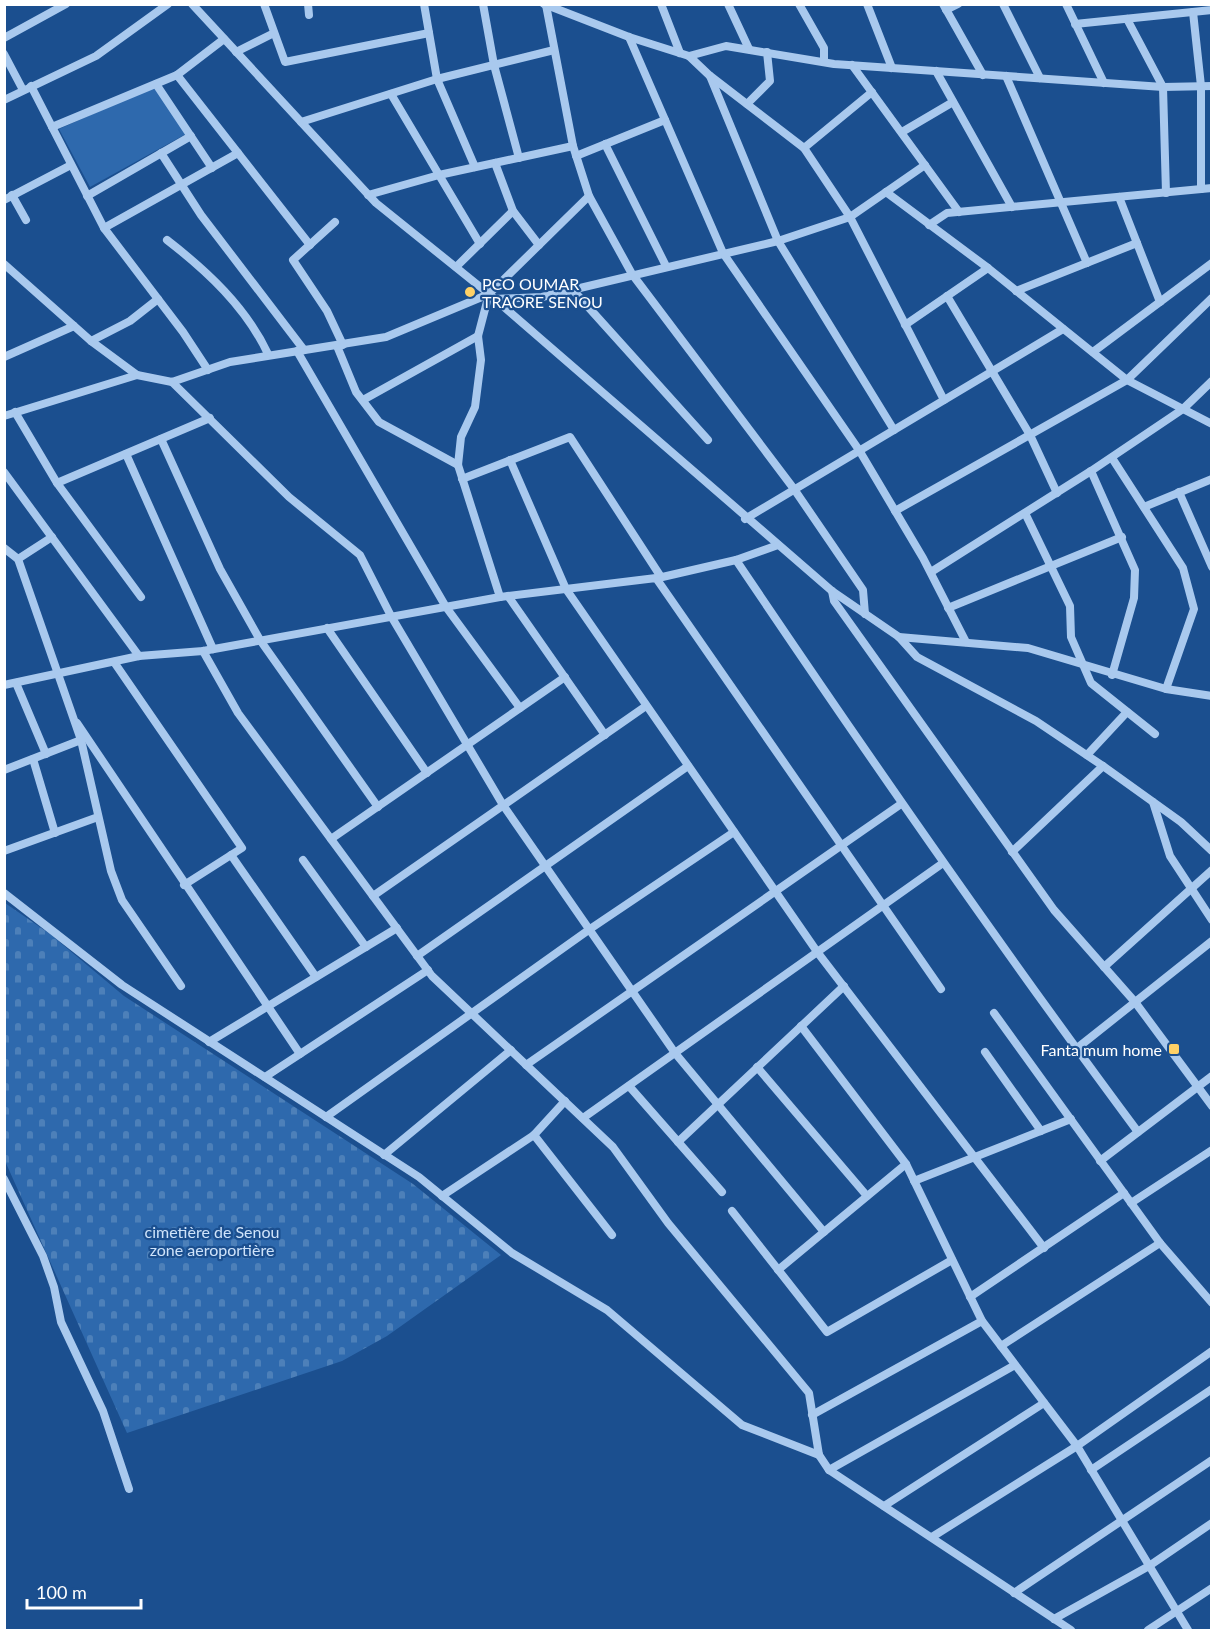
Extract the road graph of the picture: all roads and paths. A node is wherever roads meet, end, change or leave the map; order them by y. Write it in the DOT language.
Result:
graph roads {
  1 [pos="66,4"];
  2 [pos="168,4"];
  3 [pos="192,4"];
  4 [pos="264,4"];
  5 [pos="308,4"];
  6 [pos="424,4"];
  7 [pos="483,4"];
  8 [pos="661,4"];
  9 [pos="728,4"];
  10 [pos="799,4"];
  11 [pos="867,4"];
  12 [pos="958,4"];
  13 [pos="1003,4"];
  14 [pos="1066,4"];
  15 [pos="545,5"];
  16 [pos="945,7"];
  17 [pos="562,8"];
  18 [pos="1196,9"];
  19 [pos="1212,10"];
  20 [pos="309,15"];
  21 [pos="1127,18"];
  22 [pos="1075,24"];
  23 [pos="274,33"];
  24 [pos="429,33"];
  25 [pos="628,37"];
  26 [pos="4,38"];
  27 [pos="224,39"];
  28 [pos="749,49"];
  29 [pos="554,51"];
  30 [pos="236,52"];
  31 [pos="767,52"];
  32 [pos="680,53"];
  33 [pos="4,54"];
  34 [pos="689,56"];
  35 [pos="825,62"];
  36 [pos="494,65"];
  37 [pos="852,65"];
  38 [pos="892,68"];
  39 [pos="936,71"];
  40 [pos="177,75"];
  41 [pos="709,75"];
  42 [pos="983,75"];
  43 [pos="1006,76"];
  44 [pos="1040,78"];
  45 [pos="437,79"];
  46 [pos="1104,83"];
  47 [pos="156,84"];
  48 [pos="1201,86"];
  49 [pos="1212,86"];
  50 [pos="1163,87"];
  51 [pos="27,88"];
  52 [pos="872,92"];
  53 [pos="391,94"];
  54 [pos="4,100"];
  55 [pos="953,102"];
  56 [pos="747,104"];
  57 [pos="665,120"];
  58 [pos="301,122"];
  59 [pos="52,127"];
  60 [pos="902,132"];
  61 [pos="191,136"];
  62 [pos="605,144"];
  63 [pos="573,146"];
  64 [pos="804,148"];
  65 [pos="161,153"];
  66 [pos="238,153"];
  67 [pos="576,156"];
  68 [pos="519,158"];
  69 [pos="495,163"];
  70 [pos="71,165"];
  71 [pos="925,165"];
  72 [pos="475,167"];
  73 [pos="212,168"];
  74 [pos="439,175"];
  75 [pos="181,185"];
  76 [pos="1212,188"];
  77 [pos="1201,189"];
  78 [pos="886,192"];
  79 [pos="1166,193"];
  80 [pos="368,195"];
  81 [pos="87,196"];
  82 [pos="589,196"];
  83 [pos="8,197"];
  84 [pos="1119,197"];
  85 [pos="1061,203"];
  86 [pos="1012,207"];
  87 [pos="513,211"];
  88 [pos="959,212"];
  89 [pos="850,217"];
  90 [pos="26,220"];
  91 [pos="335,222"];
  92 [pos="929,225"];
  93 [pos="104,228"];
  94 [pos="167,240"];
  95 [pos="778,241"];
  96 [pos="1137,243"];
  97 [pos="480,244"];
  98 [pos="310,245"];
  99 [pos="539,245"];
  100 [pos="723,253"];
  101 [pos="1087,263"];
  102 [pos="1212,263"];
  103 [pos="4,264"];
  104 [pos="666,266"];
  105 [pos="456,267"];
  106 [pos="988,268"];
  107 [pos="632,274"];
  108 [pos="572,289"];
  109 [pos="1016,291"];
  110 [pos="492,296"];
  111 [pos="947,296"];
  112 [pos="1212,298"];
  113 [pos="158,299"];
  114 [pos="1160,302"];
  115 [pos="905,325"];
  116 [pos="74,326"];
  117 [pos="1063,329"];
  118 [pos="478,336"];
  119 [pos="91,341"];
  120 [pos="340,346"];
  121 [pos="301,350"];
  122 [pos="1092,352"];
  123 [pos="268,354"];
  124 [pos="4,357"];
  125 [pos="208,370"];
  126 [pos="992,371"];
  127 [pos="137,375"];
  128 [pos="1127,380"];
  129 [pos="1212,381"];
  130 [pos="172,382"];
  131 [pos="363,400"];
  132 [pos="944,400"];
  133 [pos="1183,409"];
  134 [pos="15,412"];
  135 [pos="4,416"];
  136 [pos="210,418"];
  137 [pos="1212,424"];
  138 [pos="894,430"];
  139 [pos="1030,435"];
  140 [pos="161,439"];
  141 [pos="708,440"];
  142 [pos="859,450"];
  143 [pos="126,454"];
  144 [pos="1112,458"];
  145 [pos="510,460"];
  146 [pos="458,465"];
  147 [pos="1091,471"];
  148 [pos="4,472"];
  149 [pos="462,479"];
  150 [pos="1212,479"];
  151 [pos="57,483"];
  152 [pos="794,489"];
  153 [pos="1179,492"];
  154 [pos="1057,493"];
  155 [pos="1144,507"];
  156 [pos="895,511"];
  157 [pos="1025,513"];
  158 [pos="745,519"];
  159 [pos="52,537"];
  160 [pos="1122,537"];
  161 [pos="778,545"];
  162 [pos="4,548"];
  163 [pos="18,559"];
  164 [pos="736,560"];
  165 [pos="1051,566"];
  166 [pos="1212,567"];
  167 [pos="931,572"];
  168 [pos="658,578"];
  169 [pos="566,589"];
  170 [pos="832,591"];
  171 [pos="141,597"];
  172 [pos="504,597"];
  173 [pos="446,607"];
  174 [pos="948,608"];
  175 [pos="865,614"];
  176 [pos="391,616"];
  177 [pos="327,628"];
  178 [pos="899,637"];
  179 [pos="260,640"];
  180 [pos="966,642"];
  181 [pos="213,649"];
  182 [pos="203,651"];
  183 [pos="140,656"];
  184 [pos="114,662"];
  185 [pos="1083,665"];
  186 [pos="58,674"];
  187 [pos="1112,675"];
  188 [pos="565,677"];
  189 [pos="16,683"];
  190 [pos="4,685"];
  191 [pos="1166,688"];
  192 [pos="1212,696"];
  193 [pos="646,706"];
  194 [pos="520,708"];
  195 [pos="1127,712"];
  196 [pos="76,723"];
  197 [pos="1155,734"];
  198 [pos="605,735"];
  199 [pos="81,740"];
  200 [pos="468,744"];
  201 [pos="46,753"];
  202 [pos="1087,755"];
  203 [pos="33,759"];
  204 [pos="1103,765"];
  205 [pos="688,766"];
  206 [pos="4,770"];
  207 [pos="427,773"];
  208 [pos="1153,802"];
  209 [pos="901,804"];
  210 [pos="503,805"];
  211 [pos="378,807"];
  212 [pos="98,817"];
  213 [pos="734,832"];
  214 [pos="55,833"];
  215 [pos="331,839"];
  216 [pos="4,841"];
  217 [pos="840,847"];
  218 [pos="6,850"];
  219 [pos="1212,850"];
  220 [pos="1012,852"];
  221 [pos="231,855"];
  222 [pos="303,860"];
  223 [pos="943,863"];
  224 [pos="545,866"];
  225 [pos="1212,870"];
  226 [pos="184,885"];
  227 [pos="1191,888"];
  228 [pos="775,892"];
  229 [pos="4,893"];
  230 [pos="373,896"];
  231 [pos="882,906"];
  232 [pos="1212,920"];
  233 [pos="397,928"];
  234 [pos="590,929"];
  235 [pos="1212,941"];
  236 [pos="366,947"];
  237 [pos="818,953"];
  238 [pos="417,956"];
  239 [pos="1104,967"];
  240 [pos="428,970"];
  241 [pos="316,977"];
  242 [pos="181,986"];
  243 [pos="843,986"];
  244 [pos="941,989"];
  245 [pos="633,991"];
  246 [pos="1135,1002"];
  247 [pos="267,1006"];
  248 [pos="994,1013"];
  249 [pos="473,1015"];
  250 [pos="801,1026"];
  251 [pos="209,1042"];
  252 [pos="1076,1049"];
  253 [pos="511,1050"];
  254 [pos="985,1052"];
  255 [pos="675,1053"];
  256 [pos="300,1054"];
  257 [pos="526,1065"];
  258 [pos="757,1067"];
  259 [pos="1212,1076"];
  260 [pos="265,1077"];
  261 [pos="628,1086"];
  262 [pos="1198,1087"];
  263 [pos="565,1101"];
  264 [pos="718,1104"];
  265 [pos="1212,1106"];
  266 [pos="326,1117"];
  267 [pos="583,1118"];
  268 [pos="1071,1119"];
  269 [pos="1041,1131"];
  270 [pos="1138,1132"];
  271 [pos="534,1135"];
  272 [pos="678,1142"];
  273 [pos="1212,1150"];
  274 [pos="384,1155"];
  275 [pos="974,1157"];
  276 [pos="1100,1161"];
  277 [pos="906,1164"];
  278 [pos="4,1179"];
  279 [pos="914,1180"];
  280 [pos="722,1192"];
  281 [pos="1124,1193"];
  282 [pos="442,1196"];
  283 [pos="867,1196"];
  284 [pos="1131,1203"];
  285 [pos="732,1211"];
  286 [pos="824,1232"];
  287 [pos="612,1235"];
  288 [pos="1160,1243"];
  289 [pos="1044,1248"];
  290 [pos="952,1260"];
  291 [pos="778,1270"];
  292 [pos="970,1297"];
  293 [pos="1212,1303"];
  294 [pos="982,1321"];
  295 [pos="1001,1346"];
  296 [pos="1212,1351"];
  297 [pos="1016,1365"];
  298 [pos="1212,1389"];
  299 [pos="1044,1403"];
  300 [pos="812,1415"];
  301 [pos="1077,1446"];
  302 [pos="819,1455"];
  303 [pos="1212,1460"];
  304 [pos="829,1470"];
  305 [pos="1091,1470"];
  306 [pos="129,1489"];
  307 [pos="884,1506"];
  308 [pos="1122,1521"];
  309 [pos="1212,1524"];
  310 [pos="932,1537"];
  311 [pos="1149,1566"];
  312 [pos="1212,1588"];
  313 [pos="1014,1593"];
  314 [pos="1176,1611"];
  315 [pos="1054,1619"];
  316 [pos="1071,1630"];
  317 [pos="1148,1630"];
  318 [pos="1188,1630"];
  1 -- 26 [label="street"];
  2 -- 51 [label="street"];
  3 -- 27 [label="street"];
  4 -- 23 [label="street"];
  5 -- 20 [label="street"];
  6 -- 24 [label="street"];
  7 -- 36 [label="street"];
  8 -- 32 [label="street"];
  9 -- 28 [label="street"];
  10 -- 35 [label="street"];
  11 -- 38 [label="street"];
  12 -- 16 [label="street"];
  13 -- 44 [label="street"];
  14 -- 22 [label="street"];
  15 -- 17 [label="street"];
  15 -- 29 [label="street"];
  16 -- 42 [label="street"];
  17 -- 25 [label="street"];
  18 -- 19 [label="street"];
  18 -- 21 [label="street"];
  18 -- 48 [label="street"];
  21 -- 22 [label="street"];
  21 -- 50 [label="street"];
  22 -- 46 [label="street"];
  23 -- 24 [label="street"];
  23 -- 30 [label="street"];
  24 -- 45 [label="street"];
  25 -- 32 [label="street"];
  25 -- 57 [label="street"];
  27 -- 30 [label="street"];
  27 -- 40 [label="street"];
  28 -- 31 [label="street"];
  28 -- 34 [label="street"];
  29 -- 36 [label="street"];
  29 -- 63 [label="street"];
  30 -- 58 [label="street"];
  31 -- 35 [label="street"];
  31 -- 56 [label="street"];
  32 -- 34 [label="street"];
  33 -- 51 [label="street"];
  34 -- 41 [label="street"];
  35 -- 37 [label="street"];
  36 -- 45 [label="street"];
  36 -- 68 [label="street"];
  37 -- 38 [label="street"];
  37 -- 52 [label="street"];
  38 -- 39 [label="street"];
  39 -- 42 [label="street"];
  39 -- 55 [label="street"];
  40 -- 47 [label="street"];
  40 -- 66 [label="street"];
  41 -- 56 [label="street"];
  41 -- 95 [label="street"];
  42 -- 43 [label="street"];
  43 -- 44 [label="street"];
  43 -- 85 [label="street"];
  44 -- 46 [label="street"];
  45 -- 53 [label="street"];
  45 -- 72 [label="street"];
  46 -- 50 [label="street"];
  47 -- 59 [label="street"];
  47 -- 61 [label="street"];
  48 -- 49 [label="street"];
  48 -- 50 [label="street"];
  48 -- 77 [label="street"];
  50 -- 79 [label="street"];
  51 -- 54 [label="street"];
  51 -- 59 [label="street"];
  52 -- 60 [label="street"];
  52 -- 64 [label="street"];
  53 -- 58 [label="street"];
  53 -- 74 [label="street"];
  55 -- 60 [label="street"];
  55 -- 86 [label="street"];
  56 -- 64 [label="street"];
  57 -- 62 [label="street"];
  57 -- 100 [label="street"];
  58 -- 80 [label="street"];
  59 -- 70 [label="street"];
  60 -- 71 [label="street"];
  61 -- 65 [label="street"];
  61 -- 73 [label="street"];
  62 -- 67 [label="street"];
  62 -- 104 [label="street"];
  63 -- 67 [label="street"];
  63 -- 68 [label="street"];
  64 -- 89 [label="street"];
  65 -- 75 [label="street"];
  65 -- 81 [label="street"];
  66 -- 73 [label="street"];
  66 -- 98 [label="street"];
  67 -- 82 [label="street"];
  68 -- 69 [label="street"];
  69 -- 72 [label="street"];
  69 -- 87 [label="street"];
  70 -- 81 [label="street"];
  70 -- 83 [label="street"];
  71 -- 78 [label="street"];
  71 -- 88 [label="street"];
  72 -- 74 [label="street"];
  73 -- 75 [label="street"];
  74 -- 80 [label="street"];
  74 -- 97 [label="street"];
  75 -- 93 [label="street"];
  75 -- 121 [label="street"];
  76 -- 77 [label="street"];
  77 -- 79 [label="street"];
  78 -- 89 [label="street"];
  78 -- 92 [label="street"];
  79 -- 84 [label="street"];
  80 -- 105 [label="street"];
  81 -- 93 [label="street"];
  82 -- 99 [label="street"];
  82 -- 107 [label="street"];
  83 -- 90 [label="street"];
  84 -- 85 [label="street"];
  84 -- 96 [label="street"];
  85 -- 86 [label="street"];
  85 -- 101 [label="street"];
  86 -- 88 [label="street"];
  87 -- 97 [label="street"];
  87 -- 99 [label="street"];
  88 -- 92 [label="street"];
  89 -- 95 [label="street"];
  89 -- 115 [label="street"];
  91 -- 98 [label="street"];
  92 -- 106 [label="street"];
  93 -- 113 [label="street"];
  94 -- 123 [label="street"];
  95 -- 100 [label="street"];
  95 -- 138 [label="street"];
  96 -- 101 [label="street"];
  96 -- 114 [label="street"];
  97 -- 105 [label="street"];
  98 -- 120 [label="street"];
  99 -- 110 [label="street"];
  100 -- 104 [label="street"];
  100 -- 142 [label="street"];
  101 -- 109 [label="street"];
  102 -- 114 [label="street"];
  103 -- 116 [label="street"];
  104 -- 107 [label="street"];
  105 -- 110 [label="street"];
  106 -- 109 [label="street"];
  106 -- 111 [label="street"];
  107 -- 108 [label="street"];
  107 -- 152 [label="street"];
  108 -- 110 [label="street"];
  108 -- 141 [label="street"];
  109 -- 117 [label="street"];
  110 -- 118 [label="street"];
  110 -- 120 [label="street"];
  110 -- 158 [label="street"];
  111 -- 115 [label="street"];
  111 -- 126 [label="street"];
  112 -- 128 [label="street"];
  113 -- 119 [label="street"];
  113 -- 125 [label="street"];
  114 -- 122 [label="street"];
  115 -- 132 [label="street"];
  116 -- 119 [label="street"];
  116 -- 124 [label="street"];
  117 -- 122 [label="street"];
  117 -- 126 [label="street"];
  118 -- 131 [label="street"];
  118 -- 146 [label="street"];
  119 -- 127 [label="street"];
  120 -- 121 [label="street"];
  120 -- 131 [label="street"];
  121 -- 123 [label="street"];
  121 -- 173 [label="street"];
  122 -- 128 [label="street"];
  123 -- 125 [label="street"];
  125 -- 130 [label="street"];
  126 -- 132 [label="street"];
  126 -- 139 [label="street"];
  127 -- 130 [label="street"];
  127 -- 134 [label="street"];
  128 -- 133 [label="street"];
  128 -- 139 [label="street"];
  129 -- 133 [label="street"];
  130 -- 136 [label="street"];
  131 -- 146 [label="street"];
  132 -- 138 [label="street"];
  133 -- 137 [label="street"];
  133 -- 144 [label="street"];
  134 -- 135 [label="street"];
  134 -- 151 [label="street"];
  136 -- 140 [label="street"];
  136 -- 176 [label="street"];
  138 -- 142 [label="street"];
  139 -- 154 [label="street"];
  139 -- 156 [label="street"];
  140 -- 143 [label="street"];
  140 -- 179 [label="street"];
  142 -- 152 [label="street"];
  142 -- 156 [label="street"];
  143 -- 151 [label="street"];
  143 -- 181 [label="street"];
  144 -- 147 [label="street"];
  144 -- 155 [label="street"];
  145 -- 149 [label="street"];
  145 -- 168 [label="street"];
  145 -- 169 [label="street"];
  146 -- 149 [label="street"];
  147 -- 154 [label="street"];
  147 -- 160 [label="street"];
  148 -- 159 [label="street"];
  149 -- 172 [label="street"];
  150 -- 153 [label="street"];
  151 -- 171 [label="street"];
  152 -- 158 [label="street"];
  152 -- 175 [label="street"];
  153 -- 155 [label="street"];
  153 -- 166 [label="street"];
  154 -- 157 [label="street"];
  155 -- 191 [label="street"];
  156 -- 167 [label="street"];
  157 -- 165 [label="street"];
  157 -- 167 [label="street"];
  158 -- 161 [label="street"];
  159 -- 163 [label="street"];
  159 -- 183 [label="street"];
  160 -- 165 [label="street"];
  160 -- 187 [label="street"];
  161 -- 164 [label="street"];
  161 -- 170 [label="street"];
  162 -- 163 [label="street"];
  163 -- 186 [label="street"];
  164 -- 168 [label="street"];
  164 -- 209 [label="street"];
  165 -- 174 [label="street"];
  165 -- 185 [label="street"];
  167 -- 174 [label="street"];
  168 -- 169 [label="street"];
  168 -- 217 [label="street"];
  169 -- 172 [label="street"];
  169 -- 193 [label="street"];
  170 -- 175 [label="street"];
  170 -- 220 [label="street"];
  172 -- 173 [label="street"];
  172 -- 188 [label="street"];
  173 -- 176 [label="street"];
  173 -- 194 [label="street"];
  174 -- 180 [label="street"];
  175 -- 178 [label="street"];
  176 -- 177 [label="street"];
  176 -- 200 [label="street"];
  177 -- 179 [label="street"];
  177 -- 207 [label="street"];
  178 -- 180 [label="street"];
  178 -- 202 [label="street"];
  179 -- 181 [label="street"];
  179 -- 211 [label="street"];
  180 -- 185 [label="street"];
  181 -- 182 [label="street"];
  182 -- 183 [label="street"];
  182 -- 215 [label="street"];
  183 -- 184 [label="street"];
  184 -- 186 [label="street"];
  184 -- 221 [label="street"];
  185 -- 187 [label="street"];
  185 -- 195 [label="street"];
  186 -- 189 [label="street"];
  186 -- 196 [label="street"];
  187 -- 191 [label="street"];
  188 -- 194 [label="street"];
  188 -- 198 [label="street"];
  189 -- 190 [label="street"];
  189 -- 201 [label="street"];
  191 -- 192 [label="street"];
  193 -- 198 [label="street"];
  193 -- 205 [label="street"];
  194 -- 200 [label="street"];
  195 -- 197 [label="street"];
  195 -- 202 [label="street"];
  196 -- 199 [label="street"];
  196 -- 226 [label="street"];
  198 -- 210 [label="street"];
  199 -- 201 [label="street"];
  199 -- 212 [label="street"];
  200 -- 207 [label="street"];
  200 -- 210 [label="street"];
  201 -- 203 [label="street"];
  202 -- 204 [label="street"];
  203 -- 206 [label="street"];
  203 -- 214 [label="street"];
  204 -- 208 [label="street"];
  204 -- 220 [label="street"];
  205 -- 213 [label="street"];
  205 -- 224 [label="street"];
  207 -- 211 [label="street"];
  208 -- 219 [label="street"];
  208 -- 227 [label="street"];
  209 -- 217 [label="street"];
  209 -- 223 [label="street"];
  210 -- 224 [label="street"];
  210 -- 230 [label="street"];
  211 -- 215 [label="street"];
  212 -- 214 [label="street"];
  212 -- 242 [label="street"];
  213 -- 228 [label="street"];
  213 -- 234 [label="street"];
  214 -- 218 [label="street"];
  215 -- 230 [label="street"];
  216 -- 218 [label="street"];
  217 -- 228 [label="street"];
  217 -- 231 [label="street"];
  220 -- 239 [label="street"];
  221 -- 226 [label="street"];
  221 -- 241 [label="street"];
  222 -- 236 [label="street"];
  223 -- 231 [label="street"];
  223 -- 252 [label="street"];
  224 -- 234 [label="street"];
  224 -- 238 [label="street"];
  225 -- 227 [label="street"];
  226 -- 247 [label="street"];
  227 -- 232 [label="street"];
  227 -- 239 [label="street"];
  228 -- 237 [label="street"];
  228 -- 245 [label="street"];
  229 -- 251 [label="street"];
  230 -- 233 [label="street"];
  231 -- 237 [label="street"];
  231 -- 244 [label="street"];
  233 -- 236 [label="street"];
  233 -- 238 [label="street"];
  234 -- 245 [label="street"];
  234 -- 249 [label="street"];
  235 -- 246 [label="street"];
  236 -- 241 [label="street"];
  237 -- 243 [label="street"];
  237 -- 255 [label="street"];
  238 -- 240 [label="street"];
  239 -- 246 [label="street"];
  240 -- 249 [label="street"];
  240 -- 256 [label="street"];
  241 -- 247 [label="street"];
  243 -- 250 [label="street"];
  243 -- 275 [label="street"];
  245 -- 255 [label="street"];
  245 -- 257 [label="street"];
  246 -- 252 [label="street"];
  246 -- 262 [label="street"];
  247 -- 251 [label="street"];
  247 -- 256 [label="street"];
  248 -- 268 [label="street"];
  249 -- 253 [label="street"];
  249 -- 266 [label="street"];
  250 -- 258 [label="street"];
  250 -- 277 [label="street"];
  251 -- 260 [label="street"];
  252 -- 270 [label="street"];
  253 -- 257 [label="street"];
  253 -- 274 [label="street"];
  254 -- 269 [label="street"];
  255 -- 261 [label="street"];
  255 -- 264 [label="street"];
  256 -- 260 [label="street"];
  257 -- 263 [label="street"];
  258 -- 264 [label="street"];
  258 -- 283 [label="street"];
  259 -- 262 [label="street"];
  260 -- 266 [label="street"];
  261 -- 267 [label="street"];
  261 -- 272 [label="street"];
  262 -- 265 [label="street"];
  262 -- 270 [label="street"];
  263 -- 267 [label="street"];
  263 -- 271 [label="street"];
  264 -- 272 [label="street"];
  264 -- 286 [label="street"];
  266 -- 274 [label="street"];
  267 -- 300 [label="street"];
  268 -- 269 [label="street"];
  268 -- 276 [label="street"];
  269 -- 275 [label="street"];
  270 -- 276 [label="street"];
  271 -- 282 [label="street"];
  271 -- 287 [label="street"];
  272 -- 280 [label="street"];
  273 -- 284 [label="street"];
  274 -- 282 [label="street"];
  275 -- 279 [label="street"];
  275 -- 289 [label="street"];
  276 -- 281 [label="street"];
  277 -- 279 [label="street"];
  277 -- 283 [label="street"];
  278 -- 306 [label="street"];
  279 -- 290 [label="street"];
  281 -- 284 [label="street"];
  281 -- 289 [label="street"];
  282 -- 302 [label="street"];
  283 -- 286 [label="street"];
  284 -- 288 [label="street"];
  285 -- 291 [label="street"];
  286 -- 291 [label="street"];
  288 -- 293 [label="street"];
  288 -- 295 [label="street"];
  289 -- 292 [label="street"];
  290 -- 291 [label="street"];
  290 -- 292 [label="street"];
  292 -- 294 [label="street"];
  294 -- 295 [label="street"];
  294 -- 300 [label="street"];
  295 -- 297 [label="street"];
  296 -- 301 [label="street"];
  297 -- 299 [label="street"];
  297 -- 304 [label="street"];
  298 -- 305 [label="street"];
  299 -- 301 [label="street"];
  299 -- 307 [label="street"];
  300 -- 302 [label="street"];
  301 -- 305 [label="street"];
  301 -- 310 [label="street"];
  302 -- 304 [label="street"];
  303 -- 308 [label="street"];
  304 -- 307 [label="street"];
  305 -- 308 [label="street"];
  307 -- 310 [label="street"];
  308 -- 311 [label="street"];
  308 -- 313 [label="street"];
  309 -- 311 [label="street"];
  310 -- 313 [label="street"];
  311 -- 314 [label="street"];
  311 -- 315 [label="street"];
  312 -- 314 [label="street"];
  313 -- 315 [label="street"];
  314 -- 317 [label="street"];
  314 -- 318 [label="street"];
  315 -- 316 [label="street"];
}
